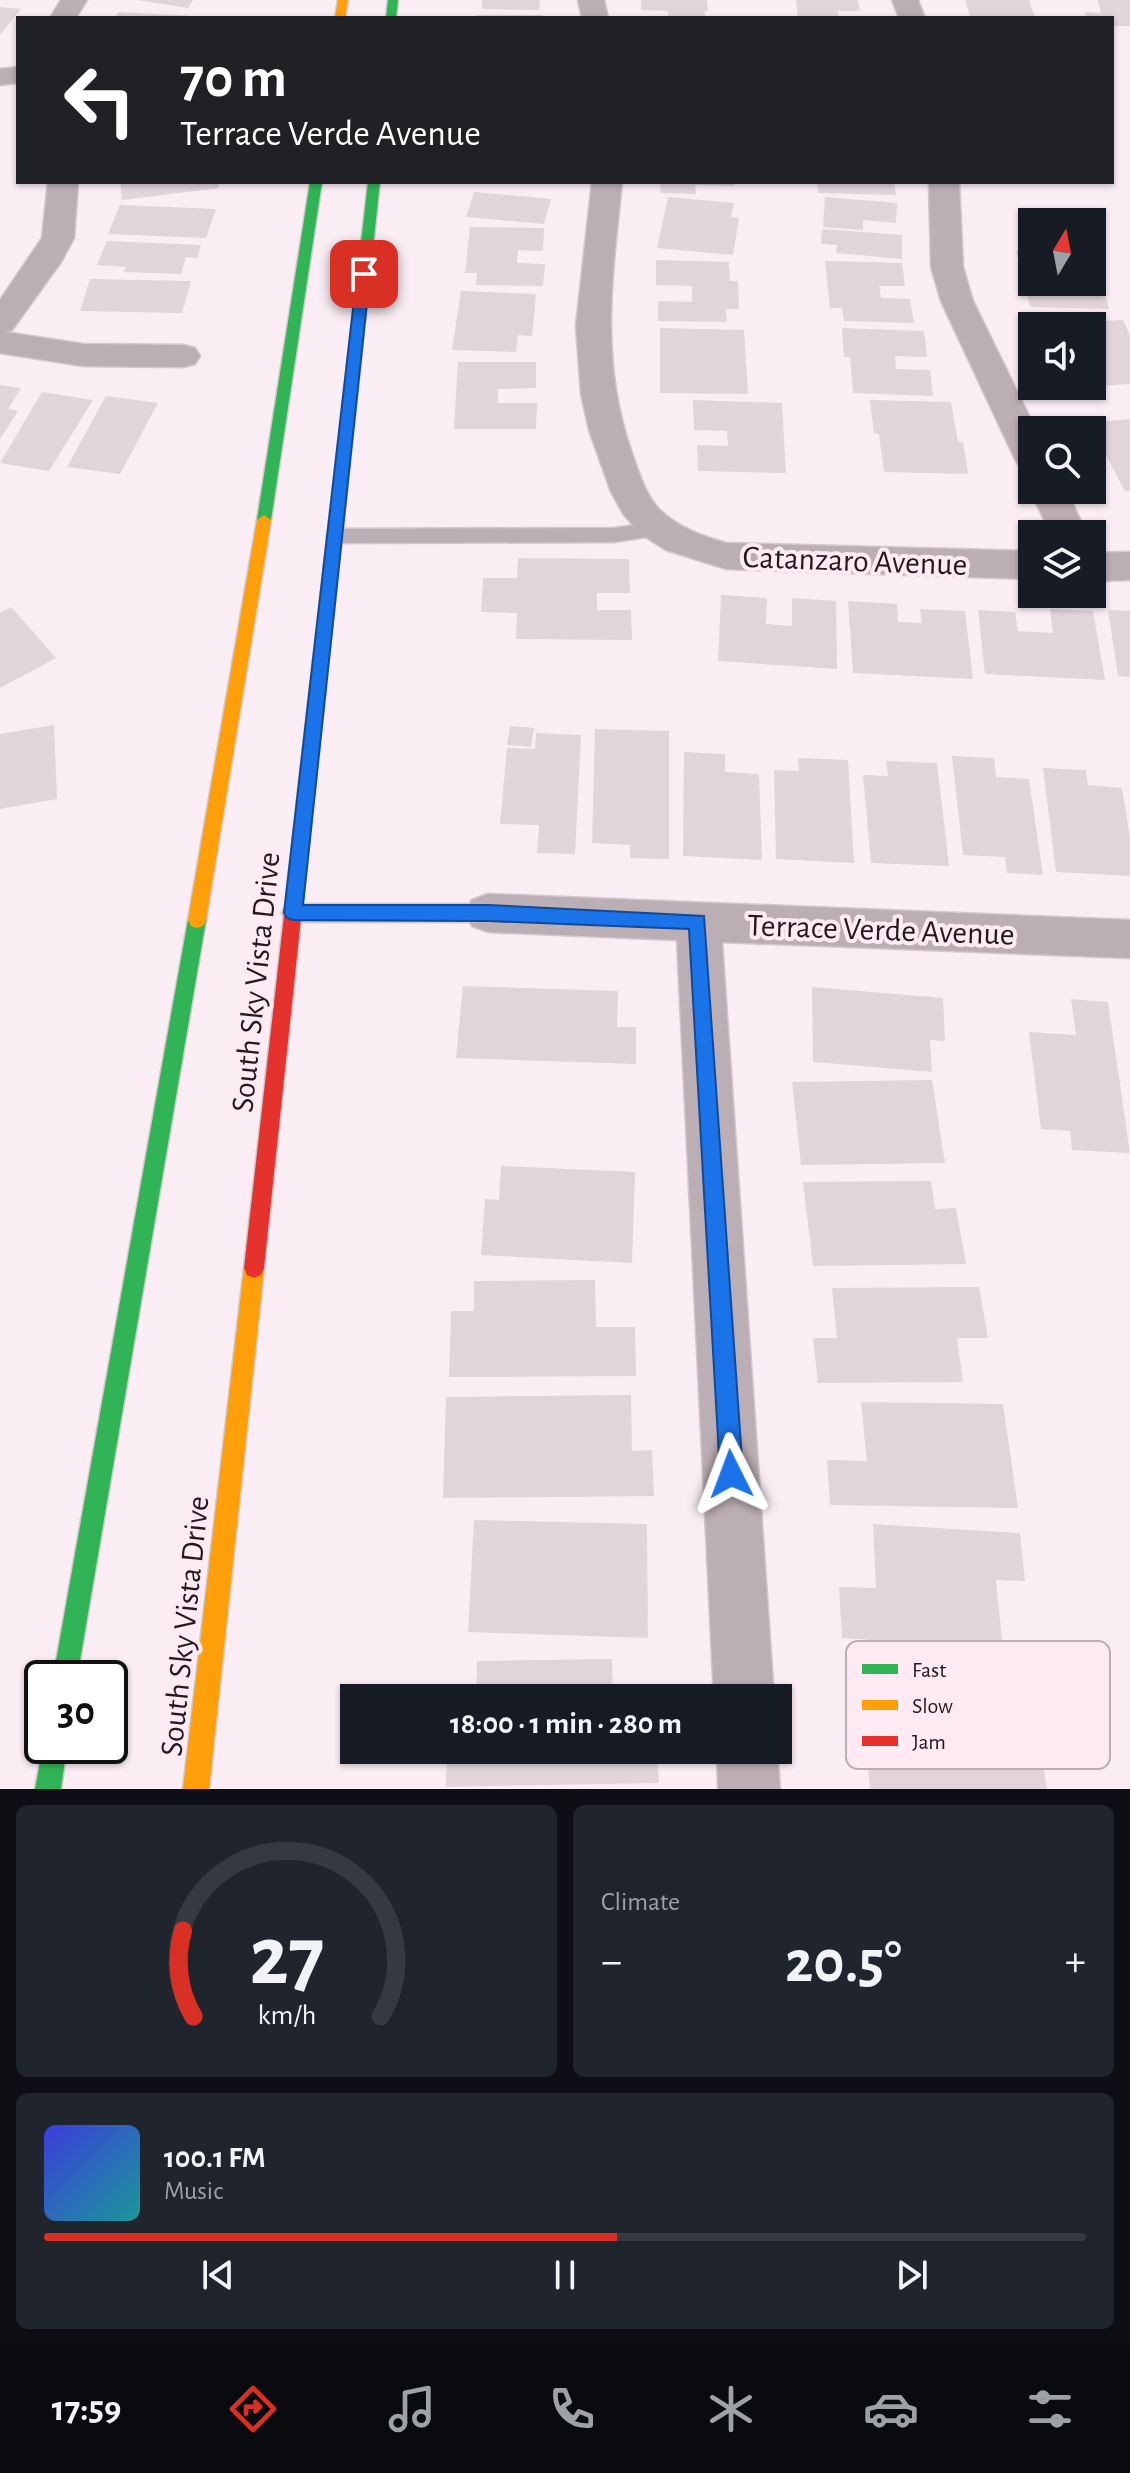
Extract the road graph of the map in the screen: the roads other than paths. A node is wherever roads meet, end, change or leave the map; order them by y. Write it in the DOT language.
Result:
graph roads {
  1 [pos="63,184"];
  2 [pos="316,184"];
  3 [pos="374,184"];
  4 [pos="607,184"];
  5 [pos="944,184"];
  6 [pos="0,323"];
  7 [pos="0,342"];
  8 [pos="183,356"];
  9 [pos="1018,428"];
  10 [pos="335,536"];
  11 [pos="670,536"];
  12 [pos="1018,565"];
  13 [pos="1130,566"];
  14 [pos="1106,567"];
  15 [pos="293,913"];
  16 [pos="488,913"];
  17 [pos="698,921"];
  18 [pos="1130,939"];
  19 [pos="68,1660"];
  20 [pos="743,1684"];
  21 [pos="52,1764"];
  22 [pos="748,1764"];
  23 [pos="48,1789"];
  24 [pos="196,1789"];
  25 [pos="749,1789"];
  1 -- 6 [label="street"];
  2 -- 19 [label="main road, South Sky Vista Drive"];
  3 -- 10 [label="main road, South Sky Vista Drive"];
  4 -- 11 [label="street"];
  5 -- 9 [label="street"];
  7 -- 8 [label="street"];
  10 -- 11 [label="lane"];
  10 -- 15 [label="main road, South Sky Vista Drive"];
  11 -- 12 [label="street, Catanzaro Avenue"];
  13 -- 14 [label="street"];
  15 -- 16 [label="lane"];
  15 -- 24 [label="main road, South Sky Vista Drive"];
  16 -- 17 [label="street, Terrace Verde Avenue"];
  17 -- 18 [label="street, Terrace Verde Avenue"];
  17 -- 20 [label="street"];
  21 -- 23 [label="main road"];
  22 -- 25 [label="street"];
}
